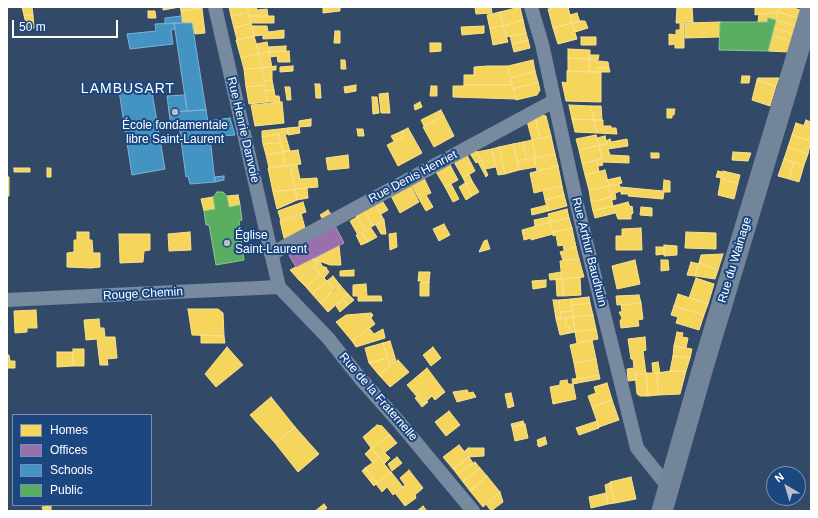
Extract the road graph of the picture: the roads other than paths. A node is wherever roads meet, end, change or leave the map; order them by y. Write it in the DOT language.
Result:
graph roads {
  1 [pos="215,7"];
  2 [pos="531,7"];
  3 [pos="811,9"];
  4 [pos="554,101"];
  5 [pos="271,254"];
  6 [pos="278,287"];
  7 [pos="7,300"];
  8 [pos="668,488"];
  9 [pos="473,511"];
  10 [pos="662,511"];
  1 -- 5 [label="street, Rue Henrie Danvoie"];
  2 -- 4 [label="street, Rue Arthur Baudhuin"];
  3 -- 8 [label="main road, Rue du Wainage"];
  4 -- 5 [label="street, Rue Denis Henriet"];
  4 -- 8 [label="street, Rue Arthur Baudhuin"];
  5 -- 6 [label="street, Rue Henrie Danvoie"];
  6 -- 7 [label="street, Rouge Chemin"];
  6 -- 9 [label="street, Rue de la Fraternelle"];
  8 -- 10 [label="main road, Rue du Wainage"];
}
